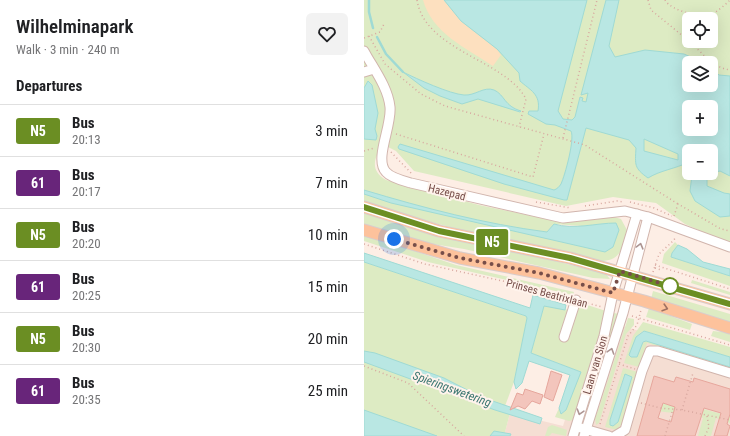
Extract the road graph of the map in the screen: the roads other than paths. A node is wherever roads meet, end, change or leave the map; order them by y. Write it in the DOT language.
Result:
graph roads {
  1 [pos="364,51"];
  2 [pos="374,69"];
  3 [pos="364,72"];
  4 [pos="364,207"];
  5 [pos="637,214"];
  6 [pos="648,217"];
  7 [pos="364,230"];
  8 [pos="730,247"];
  9 [pos="620,271"];
  10 [pos="632,275"];
  11 [pos="613,293"];
  12 [pos="627,297"];
  13 [pos="576,300"];
  14 [pos="730,304"];
  15 [pos="730,328"];
  16 [pos="564,337"];
  17 [pos="730,374"];
  18 [pos="574,431"];
  19 [pos="585,432"];
  20 [pos="618,435"];
  21 [pos="609,436"];
  1 -- 2 [label="street, Hazepad"];
  2 -- 3 [label="street"];
  2 -- 5 [label="street, Hazepad"];
  4 -- 9 [label="main road"];
  5 -- 6 [label="street, Hazepad"];
  5 -- 9 [label="street"];
  6 -- 8 [label="street, Hazepad"];
  10 -- 6 [label="street, one-way"];
  7 -- 11 [label="main road, Prinses Beatrixlaan"];
  9 -- 10 [label="main road"];
  9 -- 11 [label="street, Laan van Sion"];
  10 -- 12 [label="street, Laan van Sion"];
  10 -- 14 [label="main road"];
  11 -- 12 [label="main road, Prinses Beatrixlaan"];
  11 -- 18 [label="street, Laan van Sion, one-way"];
  12 -- 15 [label="main road, Prinses Beatrixlaan, one-way"];
  19 -- 12 [label="street, Laan van Sion, one-way"];
  13 -- 16 [label="street"];
  17 -- 20 [label="street"];
  18 -- 19 [label="street"];
  19 -- 21 [label="street"];
}
